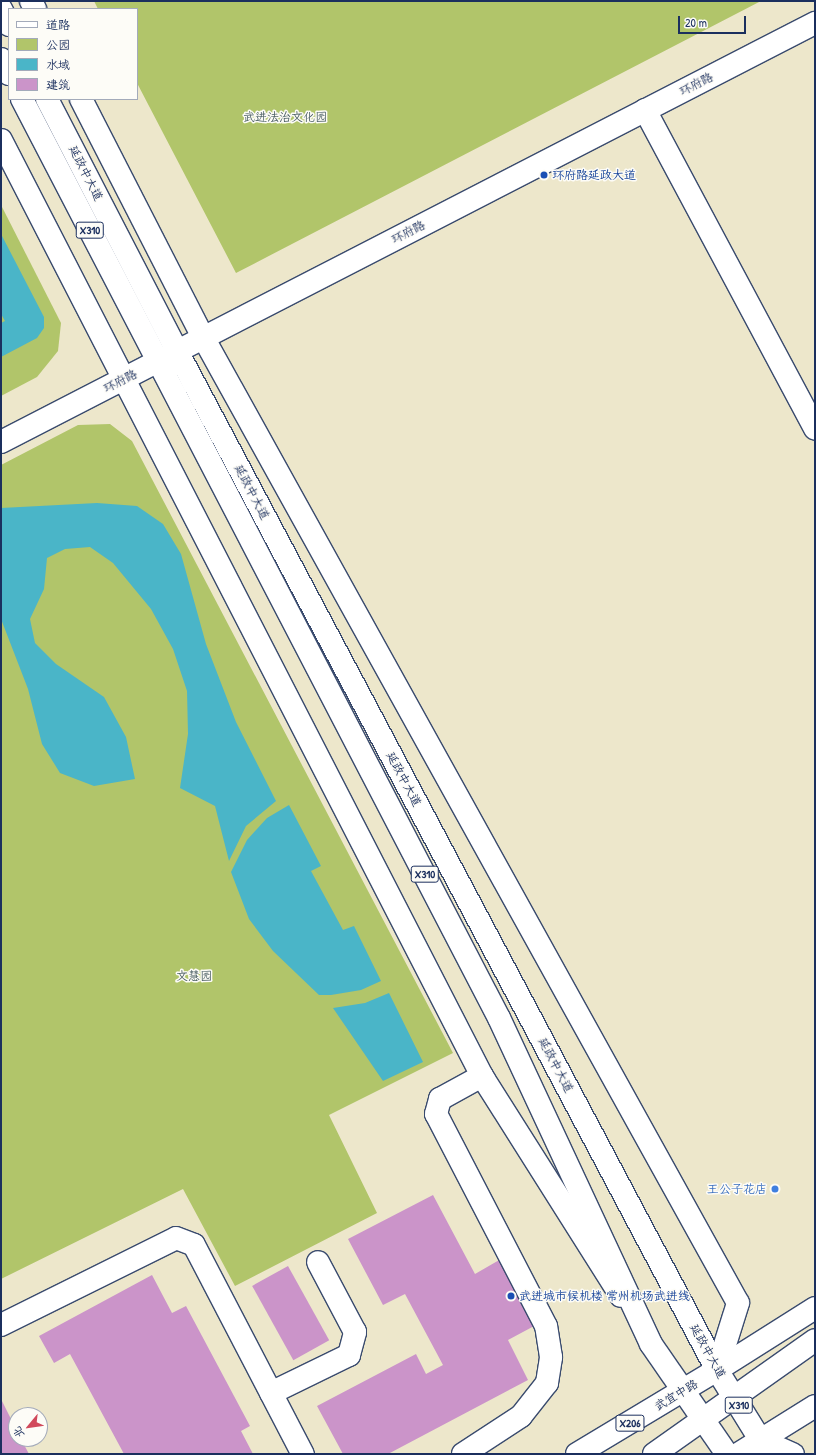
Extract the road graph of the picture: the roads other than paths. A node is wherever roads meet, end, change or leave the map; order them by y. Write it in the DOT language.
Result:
graph roads {
  1 [pos="1,9"];
  2 [pos="8,22"];
  3 [pos="815,23"];
  4 [pos="1,59"];
  5 [pos="8,72"];
  6 [pos="23,100"];
  7 [pos="48,100"];
  8 [pos="82,100"];
  9 [pos="645,110"];
  10 [pos="1,140"];
  11 [pos="203,337"];
  12 [pos="177,351"];
  13 [pos="157,361"];
  14 [pos="123,379"];
  15 [pos="815,429"];
  16 [pos="1,442"];
  17 [pos="482,1076"];
  18 [pos="318,1262"];
  19 [pos="815,1308"];
  20 [pos="1,1324"];
  21 [pos="815,1340"];
  22 [pos="650,1344"];
  23 [pos="815,1357"];
  24 [pos="717,1370"];
  25 [pos="683,1391"];
  26 [pos="271,1394"];
  27 [pos="738,1403"];
  28 [pos="815,1406"];
  29 [pos="707,1425"];
  30 [pos="765,1447"];
  31 [pos="304,1454"];
  32 [pos="463,1454"];
  33 [pos="576,1454"];
  34 [pos="654,1454"];
  35 [pos="676,1454"];
  36 [pos="726,1454"];
  37 [pos="738,1454"];
  38 [pos="793,1454"];
  1 -- 2 [label="street"];
  3 -- 9 [label="street, 环府路"];
  4 -- 5 [label="street"];
  6 -- 13 [label="street, 延政中大道 / X310"];
  7 -- 12 [label="street, 延政中大道 / X310"];
  8 -- 11 [label="street"];
  9 -- 11 [label="street, 环府路"];
  9 -- 15 [label="street"];
  10 -- 14 [label="street"];
  11 -- 12 [label="street, 环府路"];
  11 -- 24 [label="street"];
  12 -- 13 [label="street, 环府路"];
  12 -- 24 [label="street, 延政中大道 / X310"];
  13 -- 14 [label="street, 环府路"];
  13 -- 22 [label="street, 延政中大道 / X310"];
  14 -- 16 [label="street, 环府路"];
  14 -- 17 [label="street"];
  17 -- 22 [label="street"];
  17 -- 32 [label="street"];
  18 -- 26 [label="street"];
  19 -- 24 [label="street, 武宜中路 / X206"];
  20 -- 26 [label="street"];
  21 -- 27 [label="street"];
  22 -- 25 [label="street, 延政中大道 / X310"];
  23 -- 27 [label="street"];
  24 -- 25 [label="street, 武宜中路 / X206"];
  24 -- 27 [label="street, 延政中大道 / X310"];
  25 -- 29 [label="street, 延政中大道 / X310"];
  25 -- 33 [label="street, 武宜中路 / X206"];
  26 -- 31 [label="street"];
  27 -- 29 [label="street"];
  27 -- 30 [label="street, 延政中大道 / X310"];
  28 -- 30 [label="street"];
  29 -- 34 [label="street"];
  29 -- 35 [label="street"];
  29 -- 36 [label="street, 延政中大道 / X310"];
  30 -- 37 [label="street"];
  30 -- 38 [label="street"];
}
